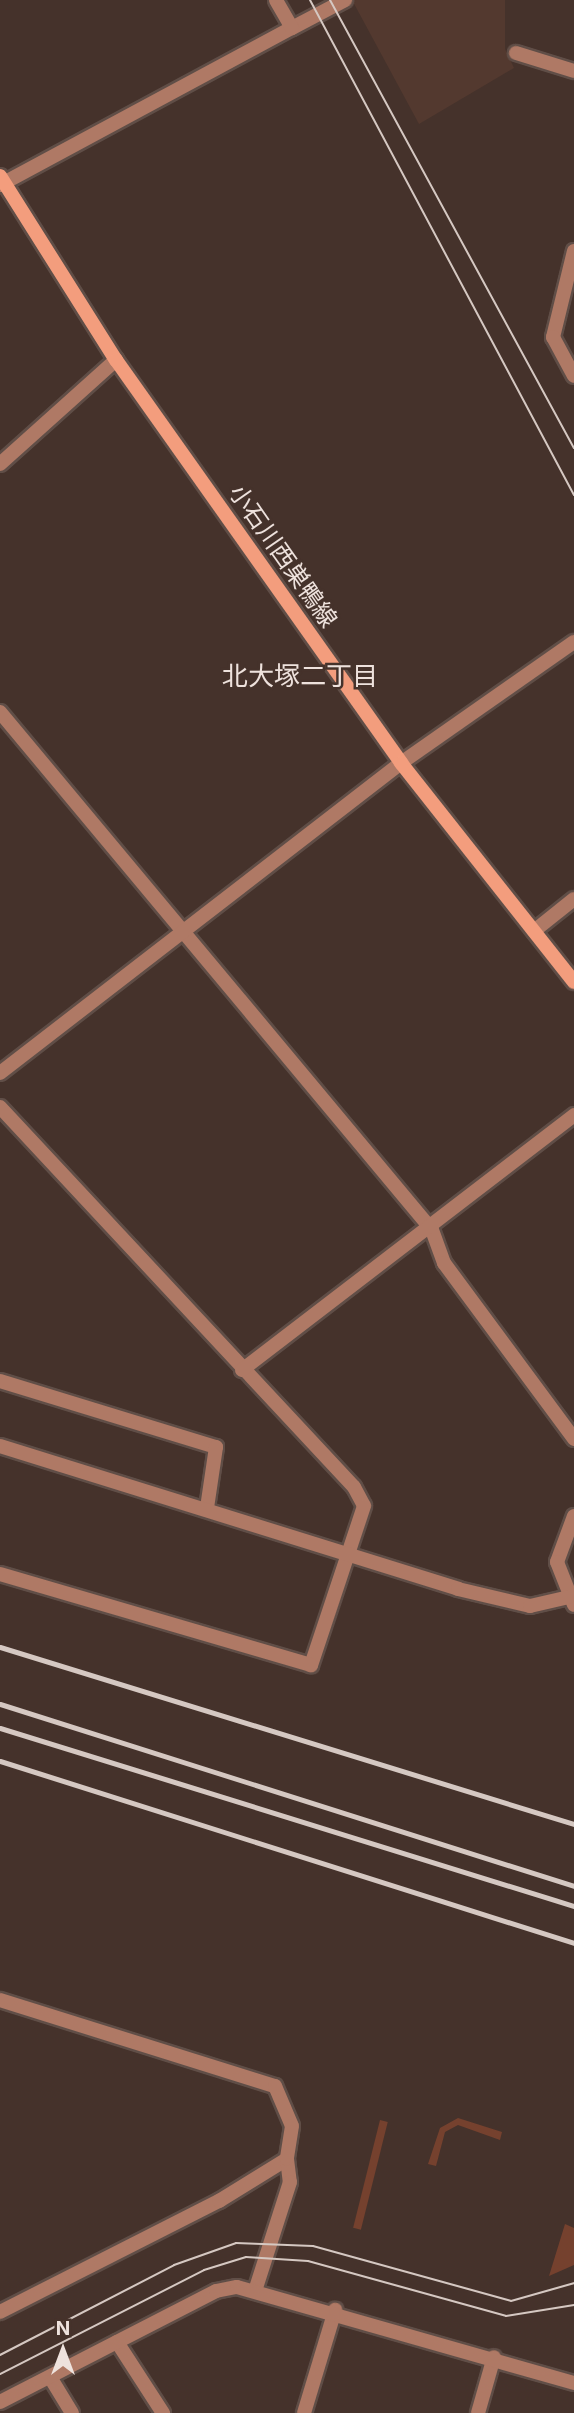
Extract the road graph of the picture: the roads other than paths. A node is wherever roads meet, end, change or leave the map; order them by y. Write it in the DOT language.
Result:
graph roads {
  1 [pos="276,0"];
  2 [pos="345,0"];
  3 [pos="292,28"];
  4 [pos="516,53"];
  5 [pos="574,71"];
  6 [pos="2,181"];
  7 [pos="574,251"];
  8 [pos="116,360"];
  9 [pos="574,376"];
  10 [pos="0,464"];
  11 [pos="574,642"];
  12 [pos="0,712"];
  13 [pos="401,763"];
  14 [pos="574,899"];
  15 [pos="534,931"];
  16 [pos="185,932"];
  17 [pos="574,982"];
  18 [pos="0,1073"];
  19 [pos="0,1107"];
  20 [pos="574,1115"];
  21 [pos="432,1230"];
  22 [pos="242,1370"];
  23 [pos="0,1381"];
  24 [pos="574,1439"];
  25 [pos="0,1447"];
  26 [pos="207,1508"];
  27 [pos="574,1516"];
  28 [pos="352,1555"];
  29 [pos="0,1574"];
  30 [pos="571,1601"];
  31 [pos="0,2000"];
  32 [pos="287,2159"];
  33 [pos="256,2288"];
  34 [pos="335,2311"];
  35 [pos="0,2312"];
  36 [pos="117,2342"];
  37 [pos="494,2357"];
  38 [pos="50,2377"];
  39 [pos="574,2383"];
  40 [pos="0,2402"];
  41 [pos="72,2413"];
  42 [pos="163,2413"];
  43 [pos="304,2413"];
  44 [pos="478,2413"];
  1 -- 3 [label="street"];
  2 -- 3 [label="street"];
  3 -- 6 [label="street"];
  4 -- 5 [label="street"];
  6 -- 8 [label="main road, 小石川西巣鴨線"];
  7 -- 9 [label="street"];
  8 -- 10 [label="street"];
  8 -- 13 [label="main road, 小石川西巣鴨線"];
  11 -- 13 [label="street"];
  12 -- 16 [label="street"];
  13 -- 15 [label="main road, 小石川西巣鴨線"];
  13 -- 16 [label="street"];
  14 -- 15 [label="street"];
  15 -- 17 [label="main road, 小石川西巣鴨線"];
  16 -- 18 [label="street"];
  16 -- 21 [label="street"];
  19 -- 22 [label="street"];
  20 -- 21 [label="street"];
  21 -- 22 [label="street"];
  21 -- 24 [label="street"];
  22 -- 28 [label="street"];
  23 -- 26 [label="street"];
  25 -- 26 [label="street"];
  26 -- 28 [label="street"];
  27 -- 30 [label="street"];
  28 -- 29 [label="street"];
  28 -- 30 [label="street"];
  31 -- 32 [label="street"];
  32 -- 33 [label="street"];
  32 -- 35 [label="street"];
  33 -- 34 [label="street"];
  33 -- 36 [label="street"];
  34 -- 37 [label="street"];
  34 -- 43 [label="street"];
  36 -- 38 [label="street"];
  36 -- 42 [label="street"];
  37 -- 39 [label="street"];
  37 -- 44 [label="street"];
  38 -- 40 [label="street"];
  38 -- 41 [label="street"];
}
